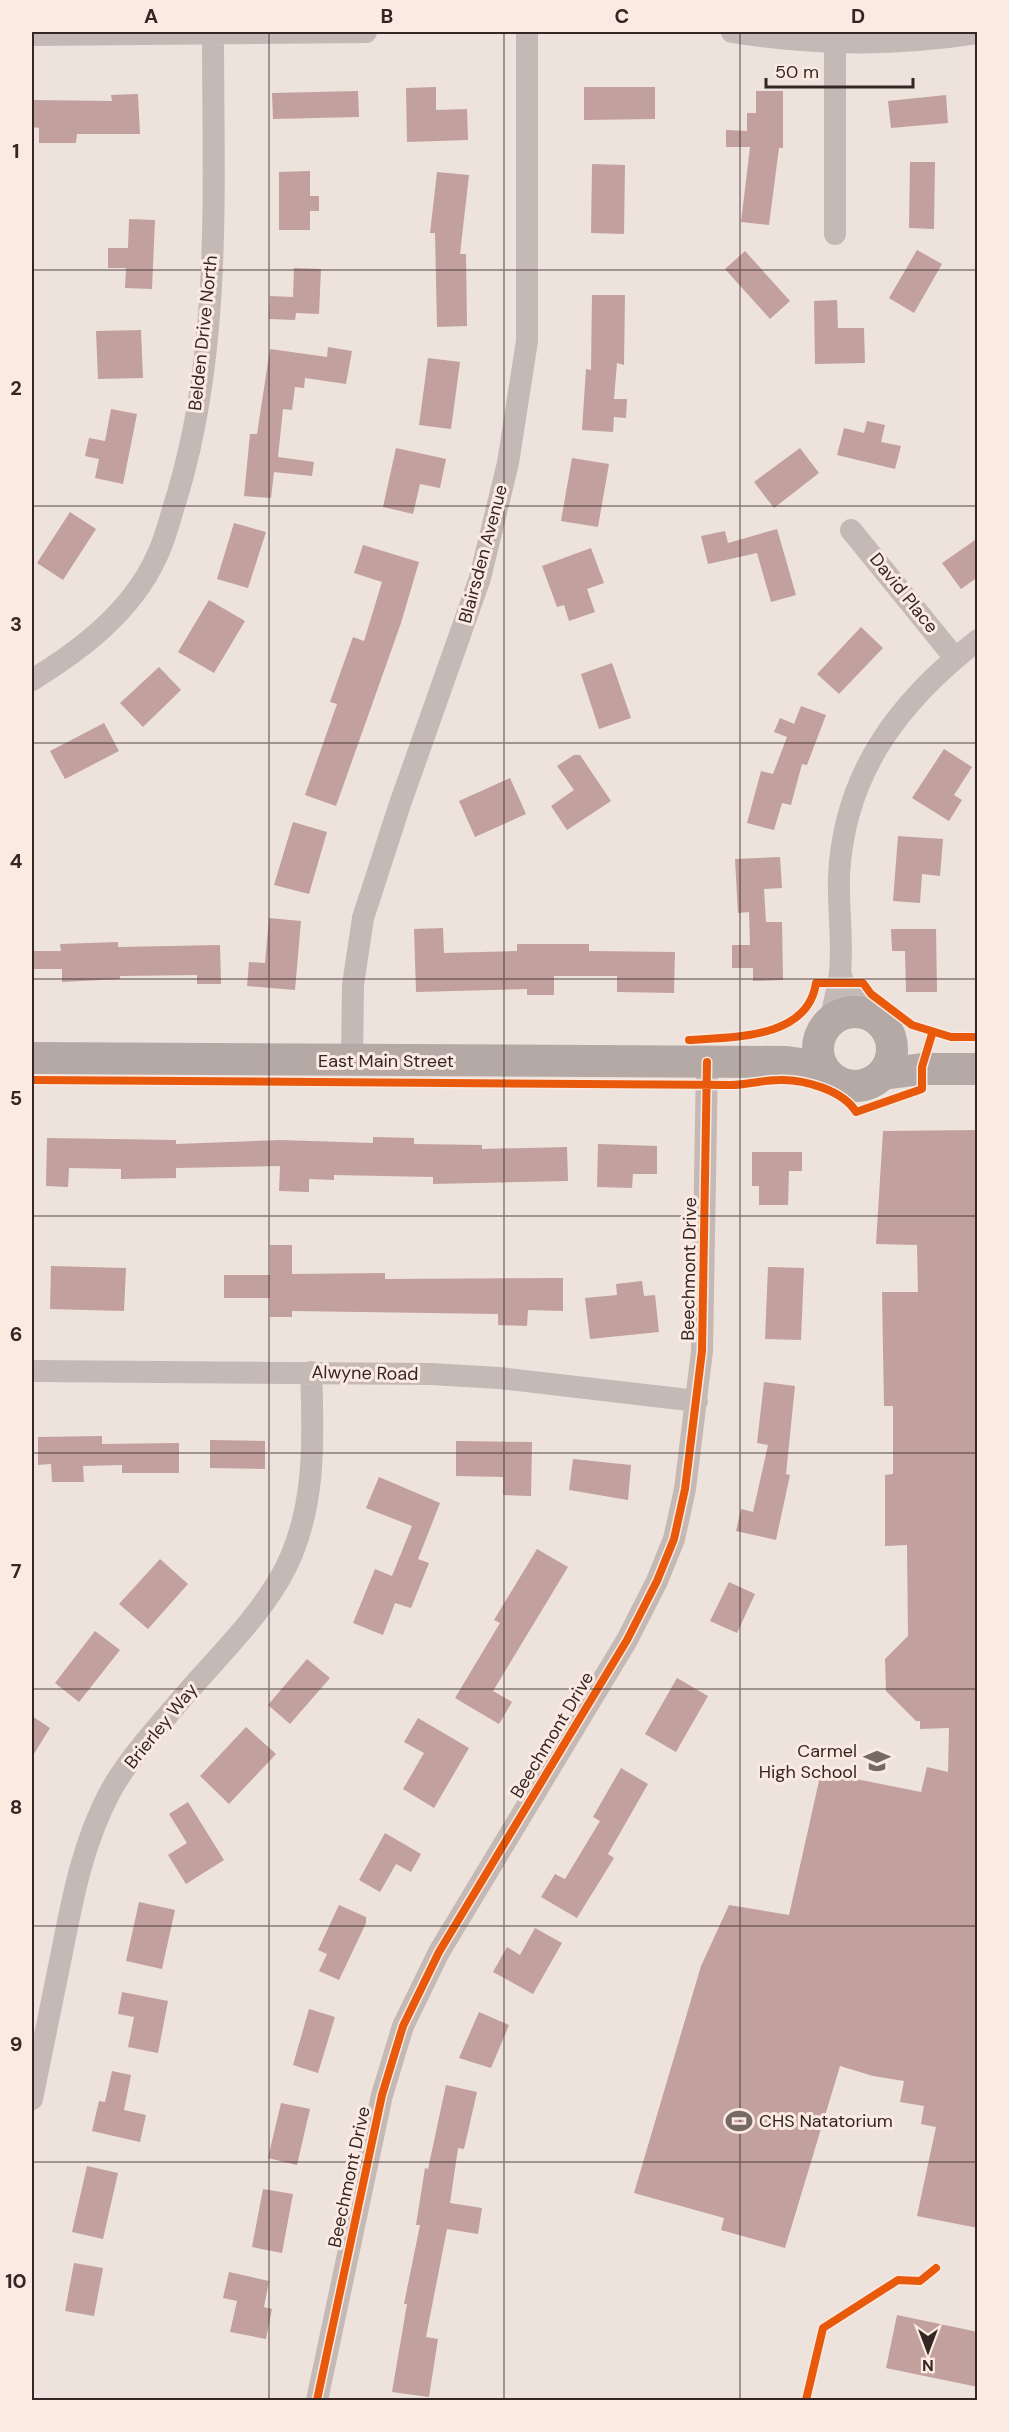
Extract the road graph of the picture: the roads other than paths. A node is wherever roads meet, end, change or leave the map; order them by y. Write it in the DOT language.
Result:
graph roads {
  1 [pos="366,32"];
  2 [pos="528,32"];
  3 [pos="732,32"];
  4 [pos="978,33"];
  5 [pos="213,34"];
  6 [pos="32,35"];
  7 [pos="835,37"];
  8 [pos="835,234"];
  9 [pos="851,530"];
  10 [pos="978,640"];
  11 [pos="955,658"];
  12 [pos="32,680"];
  13 [pos="840,971"];
  14 [pos="867,1014"];
  15 [pos="827,1027"];
  16 [pos="892,1040"];
  17 [pos="978,1054"];
  18 [pos="32,1058"];
  19 [pos="352,1061"];
  20 [pos="707,1062"];
  21 [pos="741,1063"];
  22 [pos="823,1066"];
  23 [pos="978,1069"];
  24 [pos="883,1074"];
  25 [pos="32,1371"];
  26 [pos="311,1372"];
  27 [pos="697,1401"];
  28 [pos="32,2099"];
  29 [pos="316,2400"];
  1 -- 5 [label="street"];
  2 -- 19 [label="street, Blairsden Avenue"];
  3 -- 7 [label="street"];
  4 -- 7 [label="street"];
  5 -- 6 [label="street"];
  5 -- 12 [label="street, Belden Drive North"];
  7 -- 8 [label="street"];
  9 -- 11 [label="street, David Place"];
  10 -- 11 [label="street"];
  11 -- 13 [label="street"];
  13 -- 14 [label="street"];
  13 -- 15 [label="street"];
  14 -- 15 [label="main road"];
  14 -- 16 [label="main road"];
  15 -- 21 [label="main road, East Main Street"];
  15 -- 22 [label="main road"];
  16 -- 17 [label="main road"];
  16 -- 24 [label="main road"];
  18 -- 19 [label="main road, East Main Street"];
  19 -- 20 [label="main road, East Main Street"];
  20 -- 21 [label="main road, East Main Street"];
  20 -- 27 [label="street, Beechmont Drive"];
  21 -- 22 [label="main road, East Main Street"];
  22 -- 24 [label="main road"];
  23 -- 24 [label="main road"];
  25 -- 26 [label="street, Alwyne Road"];
  26 -- 27 [label="street, Alwyne Road"];
  26 -- 28 [label="street, Brierley Way"];
  27 -- 29 [label="street, Beechmont Drive"];
}
